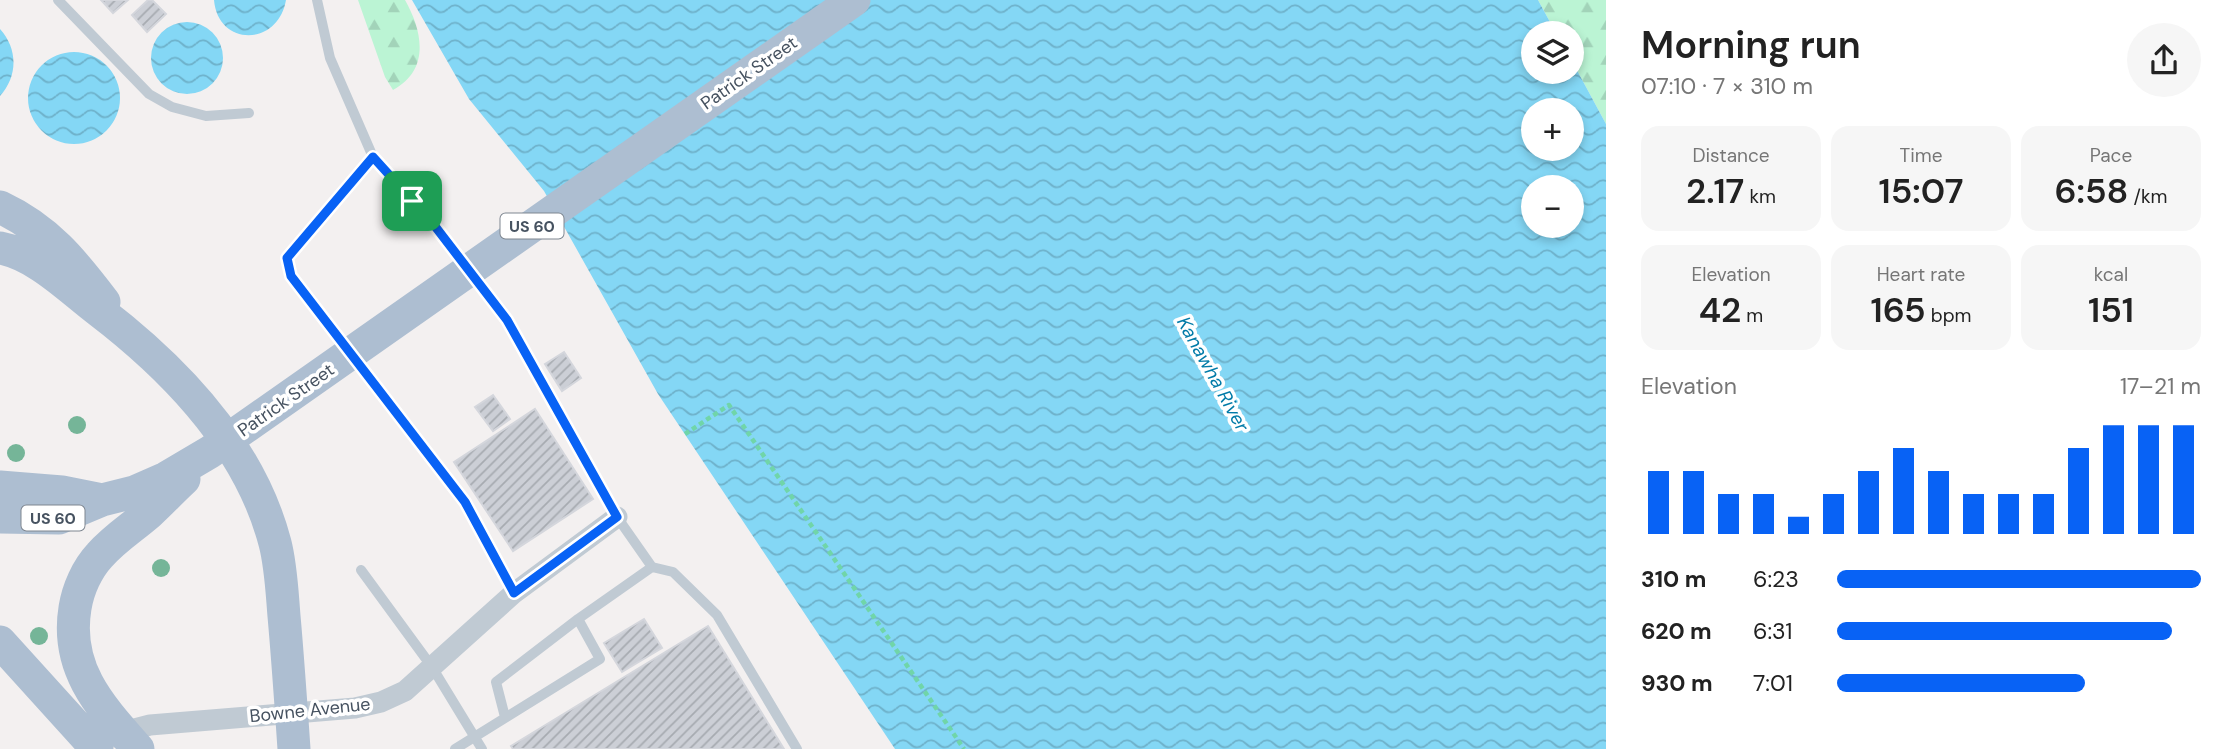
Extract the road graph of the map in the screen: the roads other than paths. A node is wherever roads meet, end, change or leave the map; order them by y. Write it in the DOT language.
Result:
graph roads {
  1 [pos="58,0"];
  2 [pos="317,0"];
  3 [pos="854,0"];
  4 [pos="249,113"];
  5 [pos="373,157"];
  6 [pos="0,207"];
  7 [pos="0,248"];
  8 [pos="126,332"];
  9 [pos="210,452"];
  10 [pos="0,487"];
  11 [pos="108,500"];
  12 [pos="0,517"];
  13 [pos="617,517"];
  14 [pos="652,567"];
  15 [pos="360,570"];
  16 [pos="514,593"];
  17 [pos="578,619"];
  18 [pos="0,642"];
  19 [pos="432,667"];
  20 [pos="292,713"];
  21 [pos="505,717"];
  22 [pos="474,736"];
  23 [pos="113,744"];
  24 [pos="294,749"];
  25 [pos="456,749"];
  26 [pos="482,749"];
  27 [pos="797,749"];
  1 -- 4 [label="lane"];
  2 -- 5 [label="lane"];
  3 -- 9 [label="main road, Patrick Street / US 60"];
  5 -- 13 [label="lane"];
  5 -- 16 [label="lane"];
  6 -- 8 [label="main road"];
  7 -- 8 [label="main road"];
  8 -- 20 [label="main road"];
  9 -- 11 [label="main road, Patrick Street / US 60"];
  9 -- 23 [label="main road"];
  10 -- 11 [label="main road, US 60"];
  11 -- 12 [label="main road, Patrick Street / US 60"];
  13 -- 14 [label="lane"];
  13 -- 16 [label="street, Bowne Avenue"];
  14 -- 17 [label="lane"];
  14 -- 27 [label="lane"];
  15 -- 19 [label="lane"];
  16 -- 19 [label="street, Bowne Avenue"];
  17 -- 21 [label="lane"];
  17 -- 21 [label="lane"];
  18 -- 23 [label="main road"];
  19 -- 20 [label="street, Bowne Avenue"];
  19 -- 22 [label="lane"];
  20 -- 23 [label="street, Bowne Avenue"];
  20 -- 24 [label="main road"];
  21 -- 22 [label="lane"];
  22 -- 25 [label="lane"];
  22 -- 26 [label="lane"];
}
